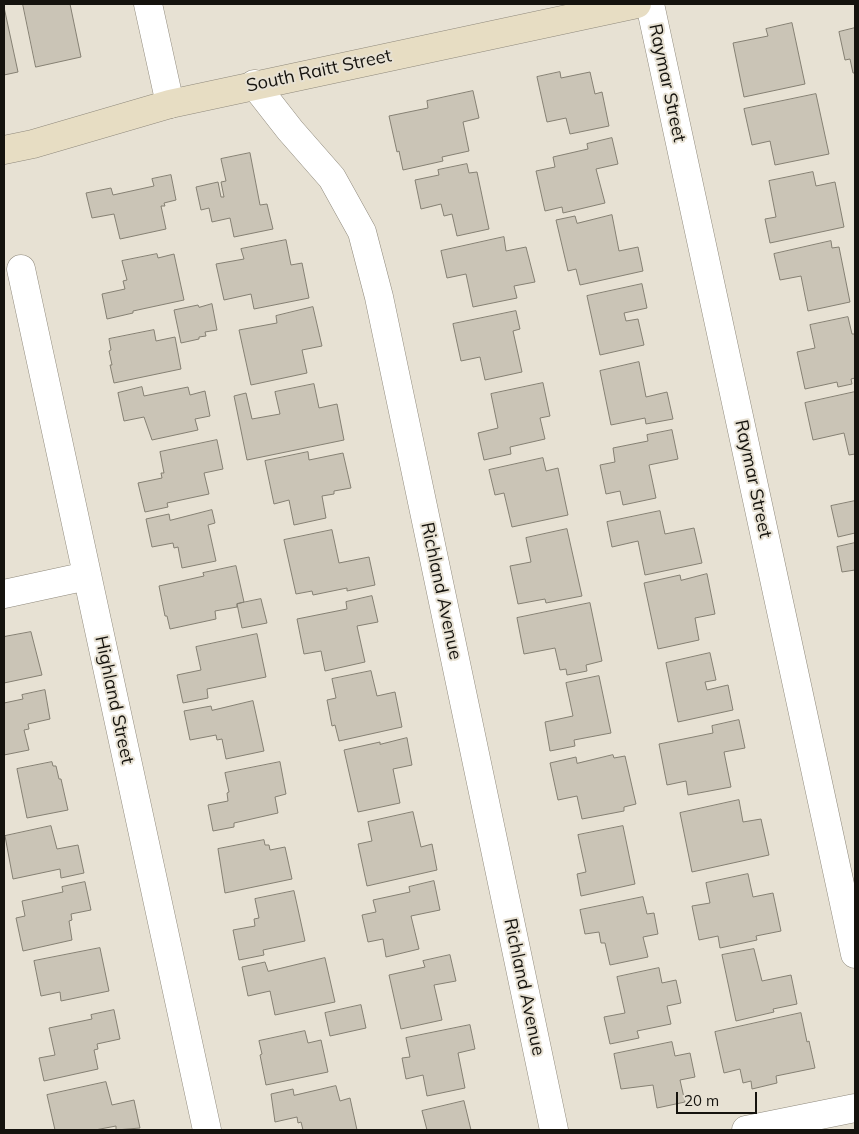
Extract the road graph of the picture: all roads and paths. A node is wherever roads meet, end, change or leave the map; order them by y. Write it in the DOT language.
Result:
graph roads {
  1 [pos="148,4"];
  2 [pos="638,4"];
  3 [pos="650,4"];
  4 [pos="254,84"];
  5 [pos="170,104"];
  6 [pos="4,150"];
  7 [pos="20,269"];
  8 [pos="87,576"];
  9 [pos="4,594"];
  10 [pos="855,954"];
  11 [pos="855,1108"];
  12 [pos="208,1130"];
  13 [pos="554,1130"];
  14 [pos="746,1130"];
  1 -- 5 [label="street"];
  2 -- 4 [label="street, South Raitt Street"];
  3 -- 10 [label="street, Raymar Street"];
  4 -- 5 [label="street, South Raitt Street"];
  4 -- 13 [label="street, Richland Avenue"];
  5 -- 6 [label="street, South Raitt Street"];
  7 -- 8 [label="street, Highland Street"];
  8 -- 9 [label="street"];
  8 -- 12 [label="street, Highland Street"];
  11 -- 14 [label="street"];
}
